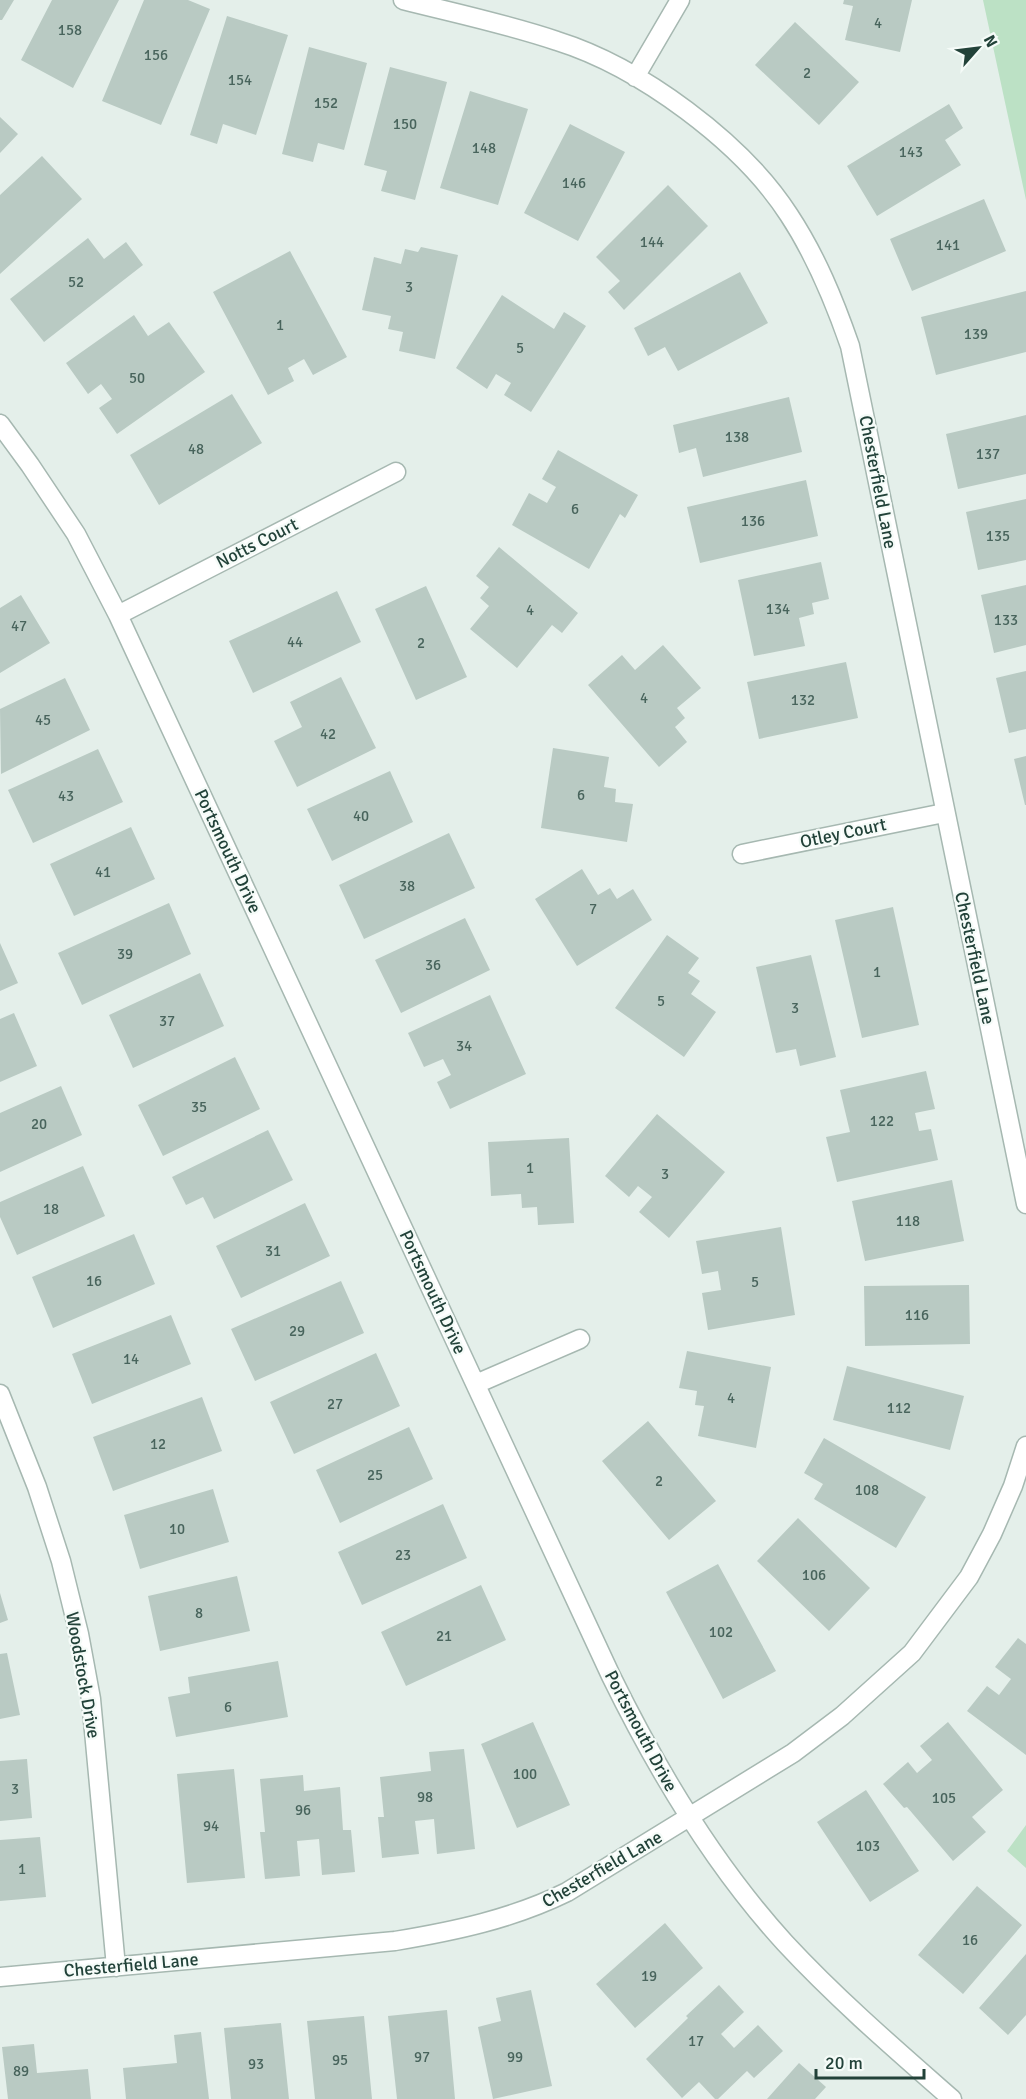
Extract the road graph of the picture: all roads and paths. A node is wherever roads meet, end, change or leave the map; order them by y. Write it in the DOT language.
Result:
graph roads {
  1 [pos="404,0"];
  2 [pos="680,0"];
  3 [pos="635,77"];
  4 [pos="0,424"];
  5 [pos="396,472"];
  6 [pos="118,615"];
  7 [pos="944,813"];
  8 [pos="741,854"];
  9 [pos="1026,1204"];
  10 [pos="580,1339"];
  11 [pos="476,1384"];
  12 [pos="0,1394"];
  13 [pos="1026,1446"];
  14 [pos="689,1818"];
  15 [pos="116,1967"];
  16 [pos="0,1977"];
  17 [pos="952,2099"];
  1 -- 3 [label="street, Chesterfield Lane"];
  2 -- 3 [label="street"];
  3 -- 7 [label="street, Chesterfield Lane"];
  4 -- 6 [label="street, Portsmouth Drive"];
  5 -- 6 [label="street, Notts Court"];
  6 -- 11 [label="street, Portsmouth Drive"];
  7 -- 8 [label="street, Otley Court"];
  7 -- 9 [label="street, Chesterfield Lane"];
  10 -- 11 [label="street"];
  11 -- 14 [label="street, Portsmouth Drive"];
  12 -- 15 [label="street, Woodstock Drive"];
  13 -- 14 [label="street, Chesterfield Lane"];
  14 -- 15 [label="street, Chesterfield Lane"];
  14 -- 17 [label="street, Portsmouth Drive"];
  15 -- 16 [label="street, Chesterfield Lane"];
}
